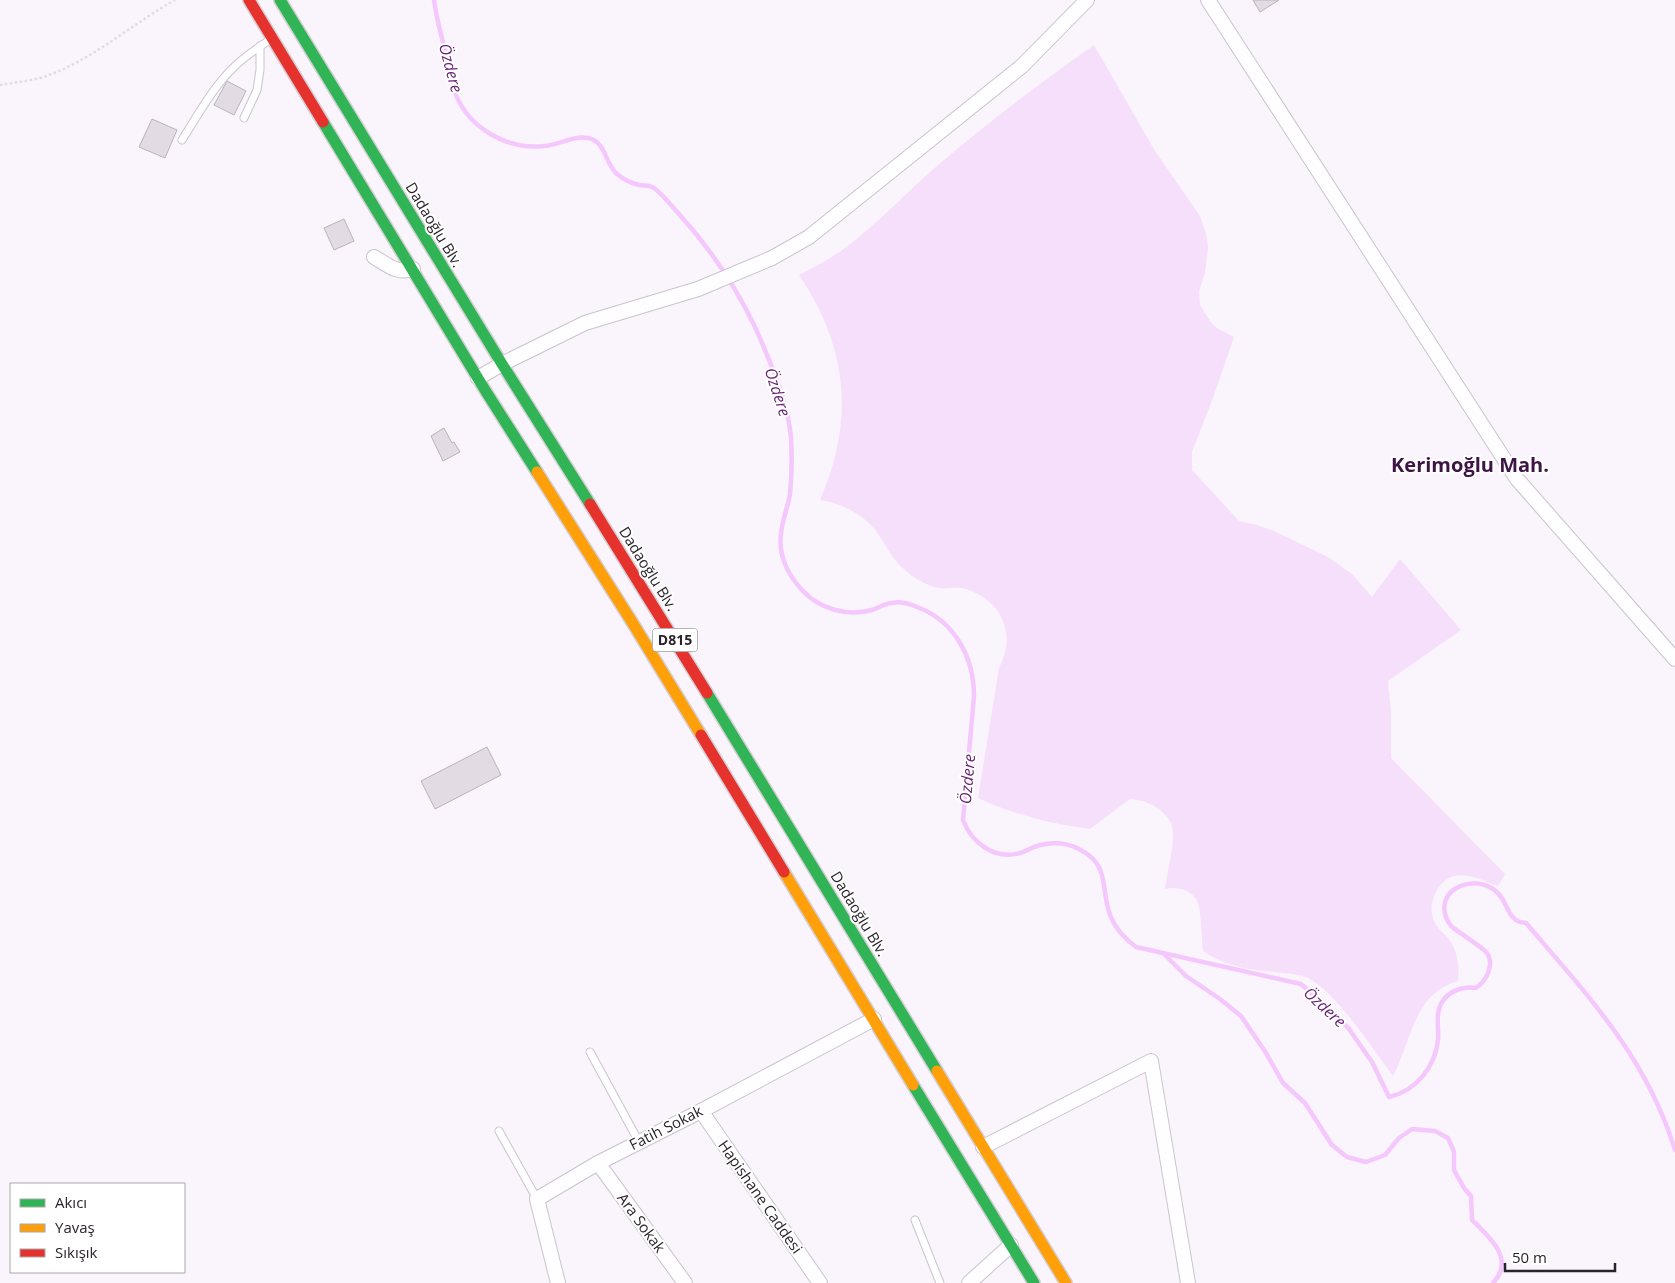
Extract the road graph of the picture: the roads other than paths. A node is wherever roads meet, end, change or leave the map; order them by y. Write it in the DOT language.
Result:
graph roads {
  1 [pos="249,0"];
  2 [pos="280,0"];
  3 [pos="1087,0"];
  4 [pos="1208,0"];
  5 [pos="272,38"];
  6 [pos="260,46"];
  7 [pos="244,118"];
  8 [pos="182,140"];
  9 [pos="374,257"];
  10 [pos="412,269"];
  11 [pos="502,364"];
  12 [pos="478,378"];
  13 [pos="1675,659"];
  14 [pos="874,1019"];
  15 [pos="590,1052"];
  16 [pos="700,1111"];
  17 [pos="498,1131"];
  18 [pos="639,1142"];
  19 [pos="983,1147"];
  20 [pos="598,1163"];
  21 [pos="537,1199"];
  22 [pos="914,1220"];
  23 [pos="1011,1245"];
  24 [pos="558,1283"];
  25 [pos="685,1283"];
  26 [pos="820,1283"];
  27 [pos="940,1283"];
  28 [pos="969,1283"];
  29 [pos="1034,1283"];
  30 [pos="1066,1283"];
  31 [pos="1188,1283"];
  1 -- 5 [label="highway, D815"];
  2 -- 11 [label="highway, Dadaoğlu Blv. / D815"];
  3 -- 11 [label="street"];
  4 -- 13 [label="street"];
  5 -- 6 [label="lane"];
  5 -- 10 [label="highway, D815"];
  6 -- 7 [label="lane"];
  6 -- 8 [label="lane"];
  9 -- 10 [label="street"];
  10 -- 12 [label="highway, D815"];
  11 -- 12 [label="street"];
  11 -- 19 [label="highway, Dadaoğlu Blv. / D815"];
  12 -- 14 [label="highway, D815"];
  14 -- 16 [label="street, Fatih Sokak"];
  14 -- 23 [label="highway, D815"];
  15 -- 18 [label="lane"];
  16 -- 18 [label="street, Fatih Sokak"];
  16 -- 26 [label="street, Hapishane Caddesi"];
  17 -- 21 [label="lane"];
  18 -- 20 [label="street, Fatih Sokak"];
  19 -- 30 [label="highway, Dadaoğlu Blv. / D815"];
  19 -- 31 [label="street"];
  20 -- 21 [label="street, Fatih Sokak"];
  20 -- 25 [label="street, Ara Sokak"];
  21 -- 24 [label="street"];
  22 -- 27 [label="lane"];
  23 -- 28 [label="street"];
  23 -- 29 [label="highway, D815"];
}
